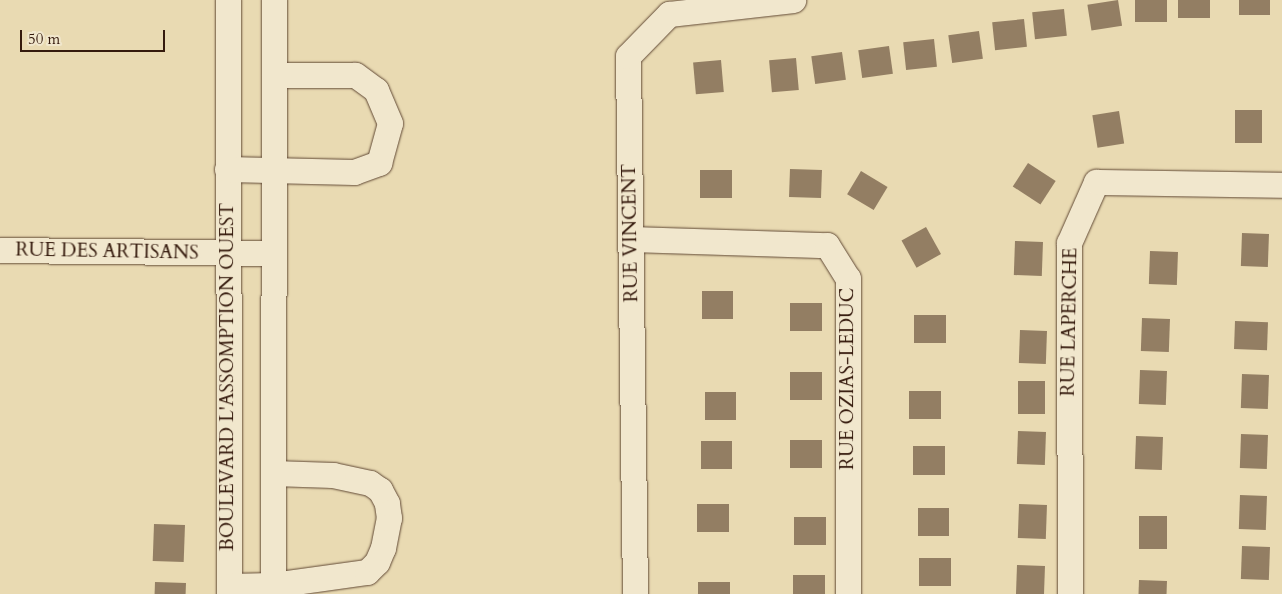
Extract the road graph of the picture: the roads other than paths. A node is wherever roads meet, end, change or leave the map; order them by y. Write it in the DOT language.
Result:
graph roads {
  1 [pos="228,0"];
  2 [pos="274,0"];
  3 [pos="793,0"];
  4 [pos="274,75"];
  5 [pos="227,169"];
  6 [pos="274,170"];
  7 [pos="1282,185"];
  8 [pos="631,239"];
  9 [pos="0,250"];
  10 [pos="274,253"];
  11 [pos="227,254"];
  12 [pos="274,473"];
  13 [pos="273,589"];
  14 [pos="229,590"];
  15 [pos="636,594"];
  16 [pos="848,594"];
  17 [pos="1070,594"];
  1 -- 5 [label="street, BOULEVARD L'ASSOMPTION OUEST"];
  2 -- 4 [label="street"];
  3 -- 8 [label="street, RUE VINCENT"];
  4 -- 6 [label="street"];
  4 -- 6 [label="street"];
  5 -- 6 [label="street"];
  5 -- 11 [label="street, BOULEVARD L'ASSOMPTION OUEST"];
  6 -- 10 [label="street"];
  7 -- 17 [label="street, RUE LAPERCHE"];
  8 -- 15 [label="street, RUE VINCENT"];
  8 -- 16 [label="street, RUE OZIAS-LEDUC"];
  9 -- 11 [label="street, RUE DES ARTISANS"];
  10 -- 11 [label="street, RUE DES ARTISANS"];
  10 -- 12 [label="street"];
  11 -- 14 [label="street, BOULEVARD L'ASSOMPTION OUEST"];
  12 -- 13 [label="street"];
  12 -- 13 [label="street, BOULEVARD L'ASSOMPTION OUEST"];
  13 -- 14 [label="street, BOULEVARD L'ASSOMPTION OUEST"];
}
